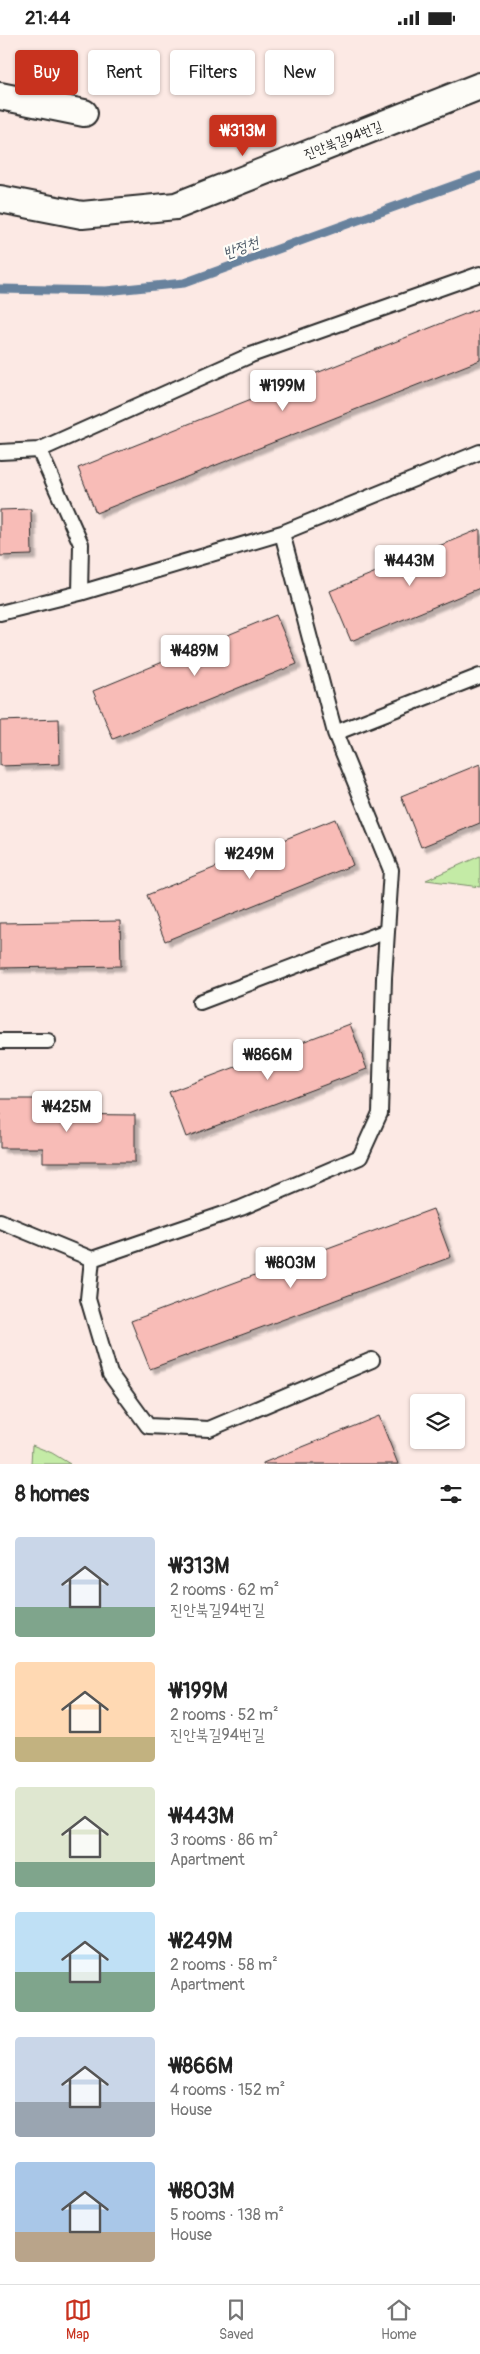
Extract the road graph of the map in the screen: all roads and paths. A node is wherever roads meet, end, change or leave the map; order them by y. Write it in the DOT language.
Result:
graph roads {
  1 [pos="480,86"];
  2 [pos="0,96"];
  3 [pos="84,113"];
  4 [pos="0,199"];
  5 [pos="480,274"];
  6 [pos="39,450"];
  7 [pos="0,452"];
  8 [pos="480,452"];
  9 [pos="282,533"];
  10 [pos="80,593"];
  11 [pos="0,613"];
  12 [pos="480,676"];
  13 [pos="336,733"];
  14 [pos="387,931"];
  15 [pos="200,1002"];
  16 [pos="0,1041"];
  17 [pos="48,1041"];
  18 [pos="0,1221"];
  19 [pos="92,1259"];
  20 [pos="372,1360"];
  1 -- 4 [label="street, 진안북길94번길"];
  2 -- 3 [label="street"];
  5 -- 6 [label="lane"];
  6 -- 7 [label="lane"];
  6 -- 10 [label="lane"];
  8 -- 9 [label="lane"];
  9 -- 10 [label="lane"];
  9 -- 13 [label="lane"];
  10 -- 11 [label="lane"];
  12 -- 13 [label="lane"];
  13 -- 14 [label="lane"];
  14 -- 15 [label="lane"];
  14 -- 19 [label="lane"];
  16 -- 17 [label="lane"];
  18 -- 19 [label="lane"];
  19 -- 20 [label="lane"];
}
